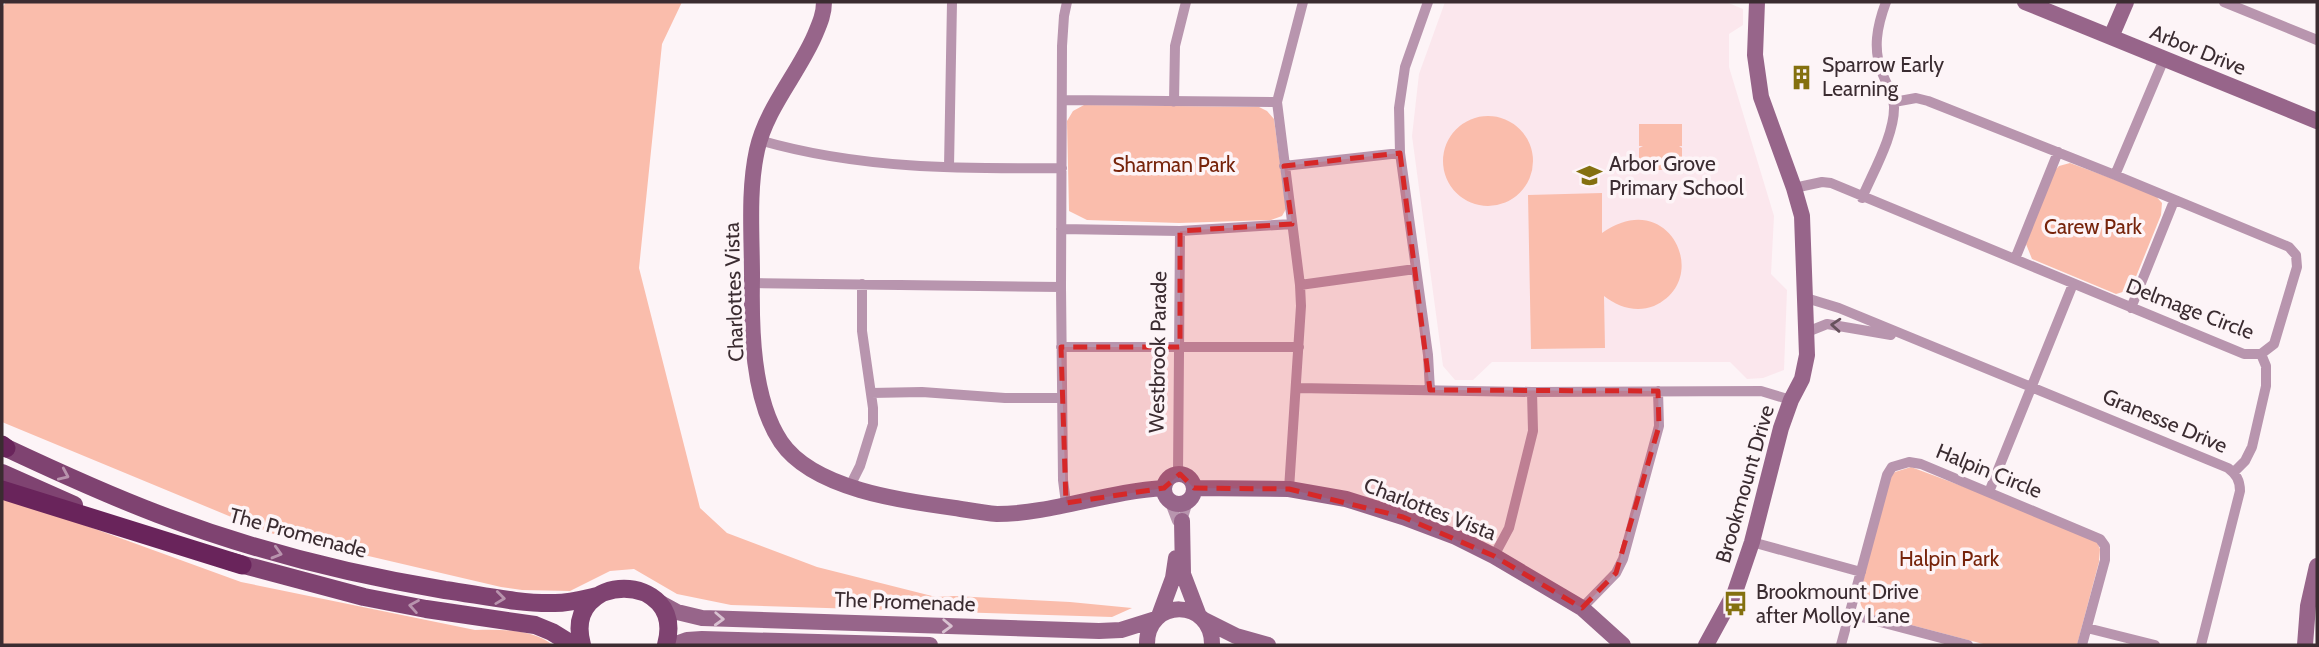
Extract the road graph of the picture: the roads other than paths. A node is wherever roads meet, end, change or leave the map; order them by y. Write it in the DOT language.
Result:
graph roads {
  1 [pos="824,2"];
  2 [pos="952,2"];
  3 [pos="1067,2"];
  4 [pos="1186,2"];
  5 [pos="1303,2"];
  6 [pos="1428,2"];
  7 [pos="1757,2"];
  8 [pos="1886,2"];
  9 [pos="2025,2"];
  10 [pos="2126,2"];
  11 [pos="2224,2"];
  12 [pos="2111,37"];
  13 [pos="2317,40"];
  14 [pos="2164,59"];
  15 [pos="1063,100"];
  16 [pos="1174,102"];
  17 [pos="1277,102"];
  18 [pos="1894,102"];
  19 [pos="2317,121"];
  20 [pos="759,140"];
  21 [pos="2058,152"];
  22 [pos="1399,153"];
  23 [pos="1284,166"];
  24 [pos="949,167"];
  25 [pos="1062,168"];
  26 [pos="2115,175"];
  27 [pos="1794,188"];
  28 [pos="1862,198"];
  29 [pos="2175,201"];
  30 [pos="1292,224"];
  31 [pos="1061,229"];
  32 [pos="1180,231"];
  33 [pos="2015,259"];
  34 [pos="1415,269"];
  35 [pos="751,283"];
  36 [pos="862,284"];
  37 [pos="2073,284"];
  38 [pos="1300,285"];
  39 [pos="1061,287"];
  40 [pos="1805,298"];
  41 [pos="2132,308"];
  42 [pos="1807,332"];
  43 [pos="1914,340"];
  44 [pos="1061,347"];
  45 [pos="1180,347"];
  46 [pos="1299,347"];
  47 [pos="2261,354"];
  48 [pos="2031,386"];
  49 [pos="1297,388"];
  50 [pos="1430,390"];
  51 [pos="1532,391"];
  52 [pos="1658,391"];
  53 [pos="871,393"];
  54 [pos="1062,398"];
  55 [pos="1791,400"];
  56 [pos="3,446"];
  57 [pos="2234,472"];
  58 [pos="2,473"];
  59 [pos="1178,474"];
  60 [pos="850,486"];
  61 [pos="1289,489"];
  62 [pos="2,490"];
  63 [pos="1989,492"];
  64 [pos="1166,494"];
  65 [pos="1191,494"];
  66 [pos="1066,503"];
  67 [pos="1180,521"];
  68 [pos="1752,542"];
  69 [pos="1494,556"];
  70 [pos="242,565"];
  71 [pos="2317,566"];
  72 [pos="1861,572"];
  73 [pos="597,596"];
  74 [pos="655,600"];
  75 [pos="1582,608"];
  76 [pos="1850,614"];
  77 [pos="1158,617"];
  78 [pos="1200,617"];
  79 [pos="2306,625"];
  80 [pos="2087,628"];
  81 [pos="1960,644"];
  82 [pos="573,645"];
  83 [pos="582,645"];
  84 [pos="666,645"];
  85 [pos="673,645"];
  86 [pos="930,645"];
  87 [pos="1147,645"];
  88 [pos="1212,645"];
  89 [pos="1268,645"];
  90 [pos="1623,645"];
  91 [pos="1706,645"];
  92 [pos="1841,645"];
  93 [pos="2082,645"];
  94 [pos="2155,645"];
  95 [pos="2200,645"];
  96 [pos="2305,645"];
  97 [pos="2312,645"];
  1 -- 20 [label="street, Charlottes Vista"];
  2 -- 24 [label="street"];
  3 -- 15 [label="street"];
  4 -- 16 [label="street"];
  5 -- 17 [label="street"];
  6 -- 22 [label="street"];
  7 -- 27 [label="street, Brookmount Drive"];
  8 -- 18 [label="street"];
  9 -- 12 [label="street, Arbor Drive"];
  10 -- 12 [label="street"];
  11 -- 13 [label="street"];
  12 -- 14 [label="street, Arbor Drive"];
  14 -- 19 [label="street, Arbor Drive"];
  14 -- 26 [label="street"];
  15 -- 16 [label="street"];
  15 -- 25 [label="street"];
  16 -- 17 [label="street"];
  17 -- 23 [label="street"];
  18 -- 21 [label="street, Delmage Circle"];
  18 -- 28 [label="street"];
  20 -- 24 [label="street"];
  20 -- 35 [label="street, Charlottes Vista"];
  21 -- 26 [label="street, Delmage Circle"];
  21 -- 33 [label="street"];
  22 -- 23 [label="street"];
  22 -- 34 [label="street"];
  23 -- 30 [label="street"];
  24 -- 25 [label="street"];
  25 -- 31 [label="street"];
  26 -- 29 [label="street, Delmage Circle"];
  27 -- 28 [label="street, Delmage Circle"];
  27 -- 40 [label="street, Brookmount Drive"];
  28 -- 33 [label="street, Delmage Circle"];
  29 -- 41 [label="street"];
  29 -- 47 [label="street, Delmage Circle"];
  30 -- 32 [label="street"];
  30 -- 38 [label="street"];
  31 -- 32 [label="street"];
  31 -- 39 [label="street"];
  32 -- 45 [label="street, Westbrook Parade"];
  33 -- 37 [label="street, Delmage Circle"];
  34 -- 38 [label="street"];
  34 -- 50 [label="street"];
  35 -- 36 [label="street"];
  35 -- 60 [label="street, Charlottes Vista"];
  36 -- 39 [label="street"];
  36 -- 53 [label="street"];
  37 -- 41 [label="street, Delmage Circle"];
  37 -- 48 [label="street"];
  38 -- 46 [label="street"];
  39 -- 44 [label="street"];
  40 -- 42 [label="street, Brookmount Drive"];
  40 -- 43 [label="street, Granesse Drive"];
  41 -- 47 [label="street, Delmage Circle"];
  43 -- 42 [label="street, Granesse Drive, one-way"];
  42 -- 55 [label="street, Brookmount Drive"];
  43 -- 48 [label="street, Granesse Drive"];
  44 -- 45 [label="street"];
  44 -- 54 [label="street"];
  45 -- 46 [label="street"];
  45 -- 59 [label="street, Westbrook Parade"];
  46 -- 49 [label="street"];
  47 -- 57 [label="street"];
  48 -- 57 [label="street, Granesse Drive"];
  48 -- 63 [label="street"];
  49 -- 50 [label="street"];
  49 -- 61 [label="street"];
  50 -- 51 [label="street"];
  51 -- 52 [label="street"];
  51 -- 69 [label="street"];
  52 -- 55 [label="street"];
  52 -- 75 [label="street"];
  53 -- 54 [label="street"];
  53 -- 60 [label="street"];
  54 -- 66 [label="street"];
  55 -- 68 [label="street, Brookmount Drive"];
  56 -- 73 [label="main road, The Promenade, one-way"];
  57 -- 95 [label="street, Granesse Drive"];
  58 -- 70 [label="main road"];
  59 -- 64 [label="street"];
  59 -- 65 [label="street"];
  60 -- 66 [label="street, Charlottes Vista"];
  61 -- 65 [label="street, Charlottes Vista"];
  61 -- 69 [label="street, Charlottes Vista"];
  62 -- 70 [label="highway"];
  63 -- 72 [label="street, Halpin Circle"];
  63 -- 80 [label="street, Halpin Circle"];
  64 -- 65 [label="street"];
  64 -- 66 [label="street, Charlottes Vista"];
  64 -- 67 [label="street"];
  65 -- 67 [label="street"];
  67 -- 77 [label="street"];
  67 -- 78 [label="street"];
  68 -- 72 [label="street"];
  68 -- 91 [label="street, Brookmount Drive"];
  69 -- 75 [label="street, Charlottes Vista"];
  82 -- 70 [label="main road, one-way"];
  71 -- 79 [label="street"];
  72 -- 76 [label="street, Halpin Circle"];
  73 -- 74 [label="main road, The Promenade"];
  73 -- 83 [label="main road"];
  74 -- 77 [label="street, The Promenade, one-way"];
  74 -- 84 [label="main road"];
  75 -- 90 [label="street, Charlottes Vista"];
  76 -- 81 [label="street"];
  76 -- 92 [label="street, Halpin Circle"];
  77 -- 78 [label="street, The Promenade"];
  77 -- 87 [label="street"];
  78 -- 88 [label="street"];
  78 -- 89 [label="street"];
  79 -- 96 [label="street"];
  79 -- 97 [label="street"];
  80 -- 93 [label="street, Halpin Circle"];
  80 -- 94 [label="street"];
  85 -- 86 [label="street, The Promenade"];
}
